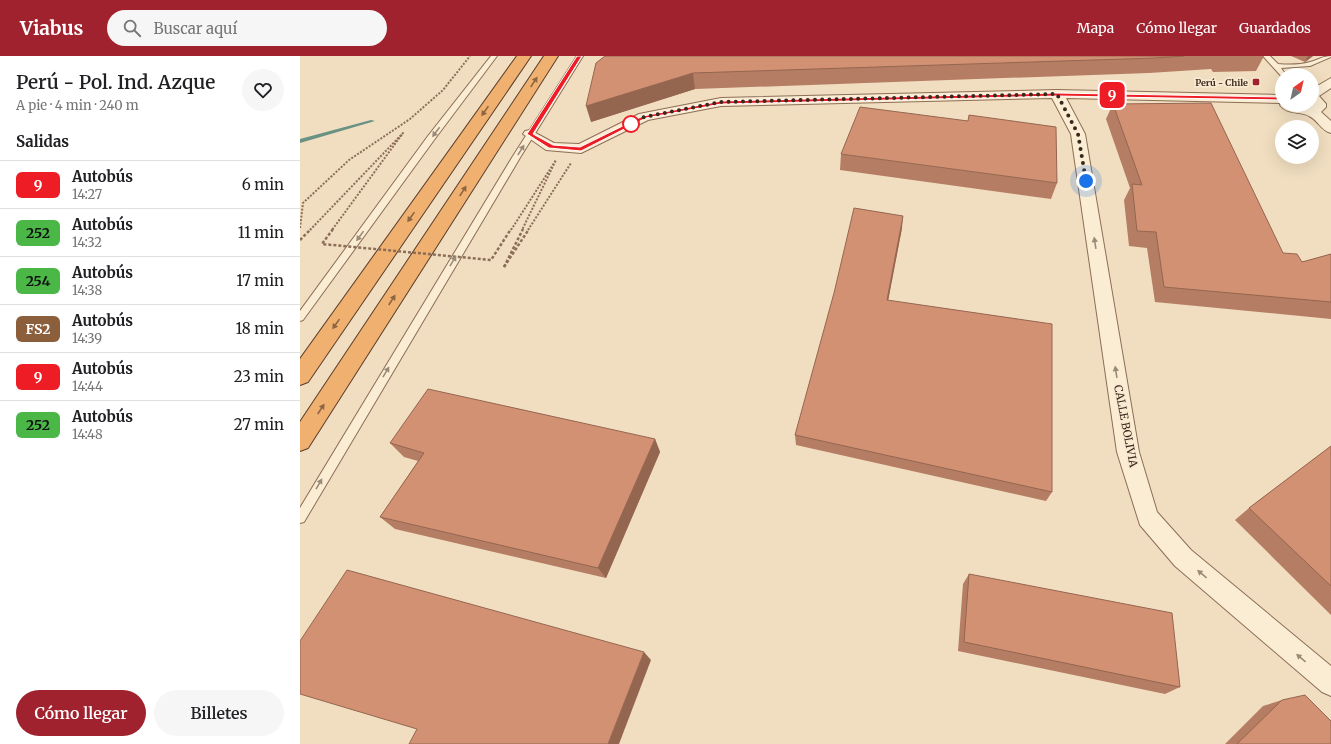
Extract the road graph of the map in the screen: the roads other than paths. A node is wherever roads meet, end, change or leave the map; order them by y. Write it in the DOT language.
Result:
graph roads {
  1 [pos="494,56"];
  2 [pos="524,56"];
  3 [pos="551,56"];
  4 [pos="580,56"];
  5 [pos="1266,56"];
  6 [pos="1329,56"];
  7 [pos="1276,66"];
  8 [pos="1331,82"];
  9 [pos="1319,92"];
  10 [pos="1057,94"];
  11 [pos="1275,98"];
  12 [pos="1319,108"];
  13 [pos="1331,129"];
  14 [pos="530,134"];
  15 [pos="300,318"];
  16 [pos="300,376"];
  17 [pos="300,441"];
  18 [pos="300,518"];
  19 [pos="1331,683"];
  1 -- 15 [label="lane, one-way"];
  2 -- 16 [label="highway, one-way"];
  17 -- 3 [label="highway, one-way"];
  4 -- 14 [label="lane"];
  5 -- 7 [label="lane"];
  6 -- 7 [label="lane"];
  8 -- 9 [label="street"];
  10 -- 11 [label="street"];
  10 -- 14 [label="street"];
  19 -- 10 [label="street, CALLE BOLIVIA, one-way"];
  12 -- 13 [label="street"];
  18 -- 14 [label="lane, one-way"];
}
